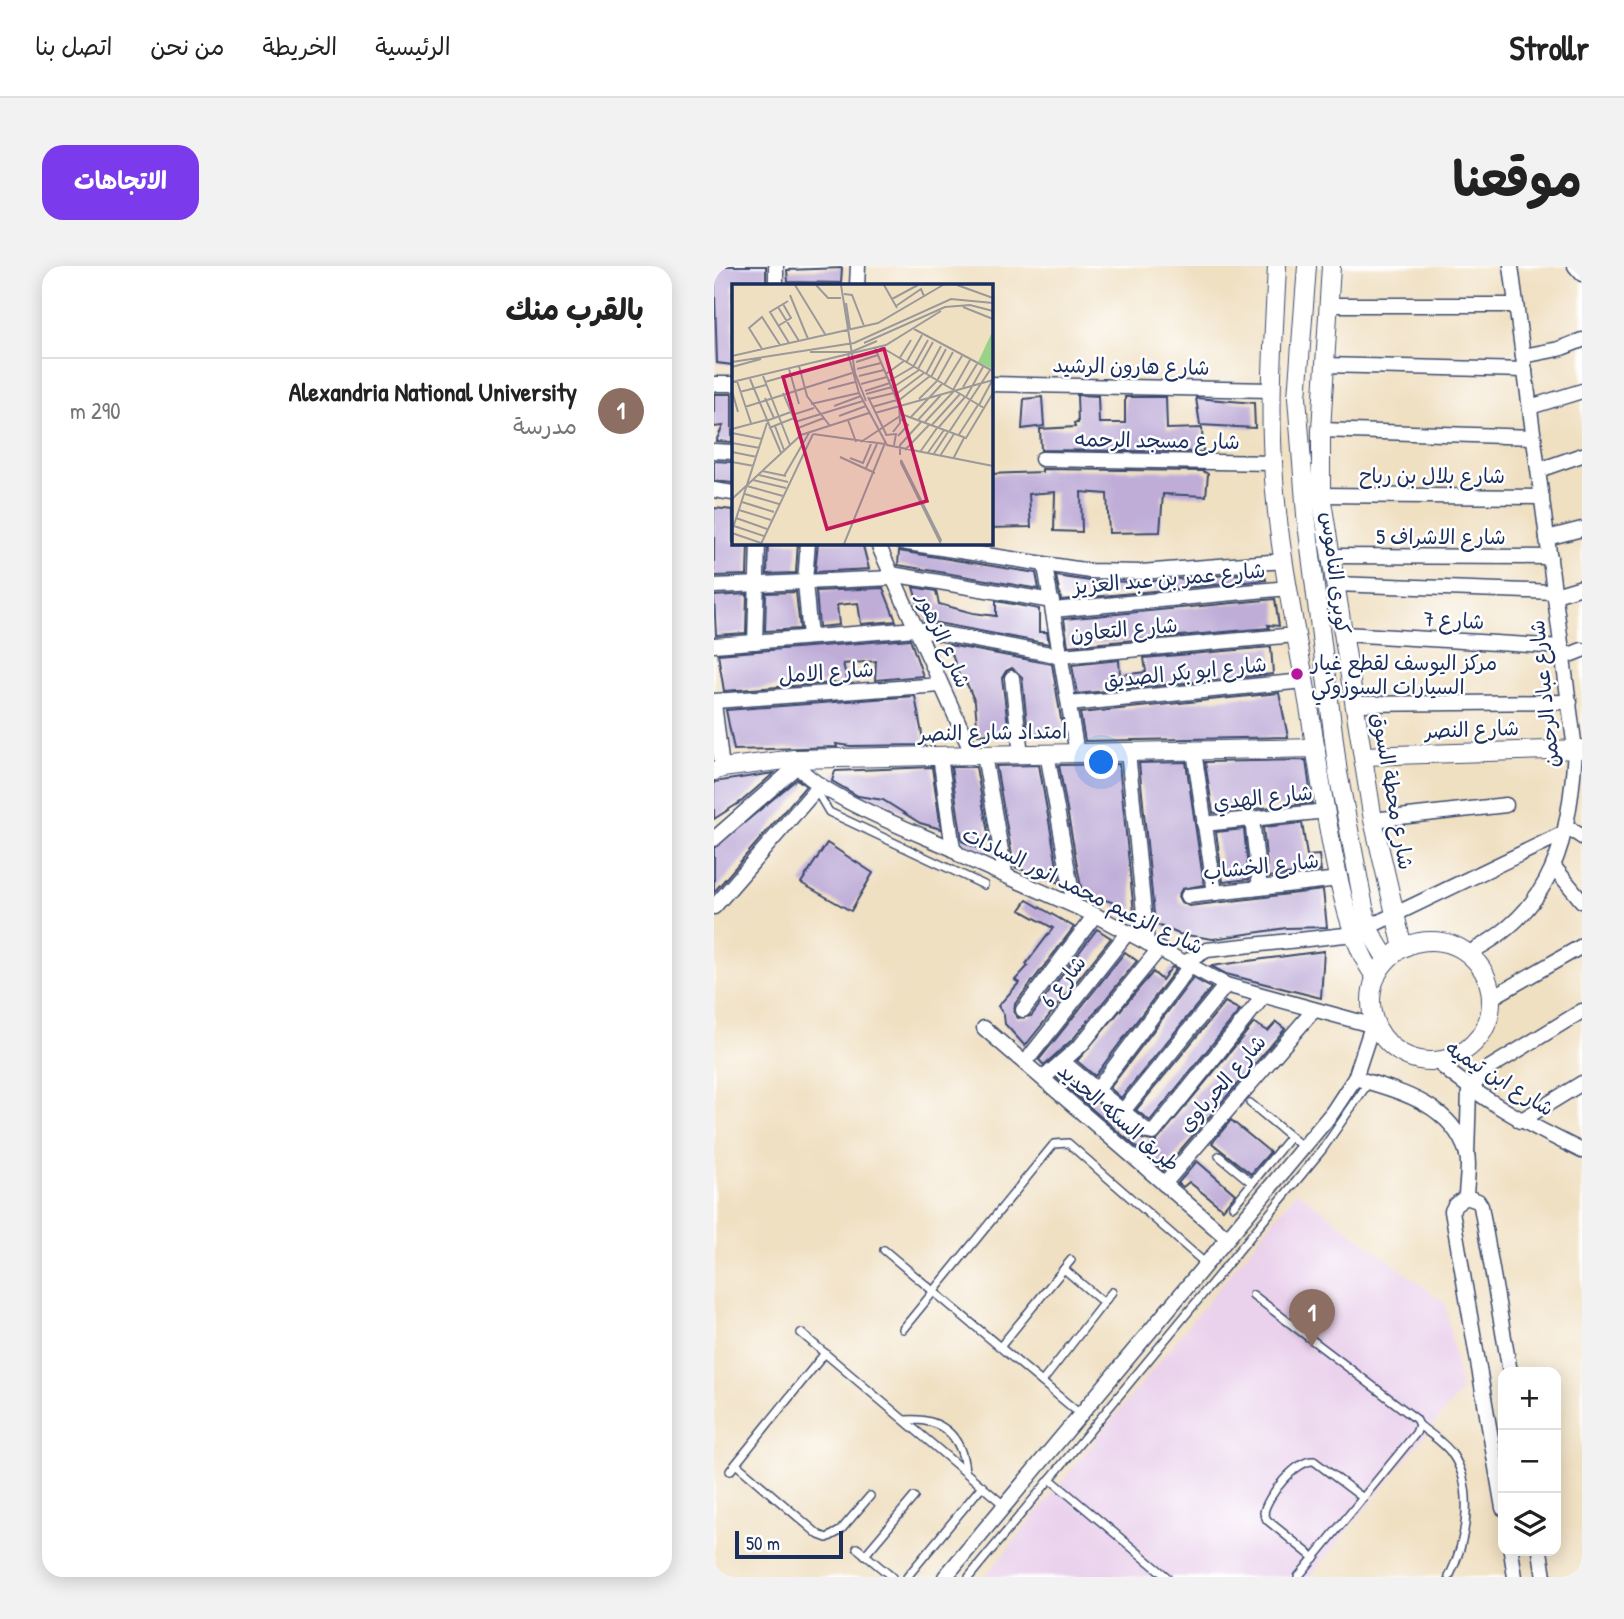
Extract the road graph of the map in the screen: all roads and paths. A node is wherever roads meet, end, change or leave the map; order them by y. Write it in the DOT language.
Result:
graph roads {
  1 [pos="776,266"];
  2 [pos="858,266"];
  3 [pos="1277,266"];
  4 [pos="1307,266"];
  5 [pos="1331,266"];
  6 [pos="1511,266"];
  7 [pos="1575,266"];
  8 [pos="1582,274"];
  9 [pos="776,284"];
  10 [pos="857,284"];
  11 [pos="1328,305"];
  12 [pos="1516,305"];
  13 [pos="1582,340"];
  14 [pos="1524,363"];
  15 [pos="1324,365"];
  16 [pos="714,384"];
  17 [pos="732,384"];
  18 [pos="992,384"];
  19 [pos="1271,390"];
  20 [pos="1582,391"];
  21 [pos="1530,407"];
  22 [pos="1321,430"];
  23 [pos="1534,437"];
  24 [pos="714,452"];
  25 [pos="732,452"];
  26 [pos="1582,455"];
  27 [pos="1042,459"];
  28 [pos="1273,463"];
  29 [pos="1539,470"];
  30 [pos="714,490"];
  31 [pos="732,493"];
  32 [pos="1321,495"];
  33 [pos="1542,497"];
  34 [pos="1582,529"];
  35 [pos="1547,538"];
  36 [pos="758,544"];
  37 [pos="808,544"];
  38 [pos="878,544"];
  39 [pos="913,544"];
  40 [pos="1331,556"];
  41 [pos="1550,557"];
  42 [pos="1284,561"];
  43 [pos="1045,566"];
  44 [pos="892,576"];
  45 [pos="805,582"];
  46 [pos="757,584"];
  47 [pos="1335,584"];
  48 [pos="714,586"];
  49 [pos="1582,587"];
  50 [pos="1288,588"];
  51 [pos="1555,593"];
  52 [pos="1053,606"];
  53 [pos="916,629"];
  54 [pos="1344,634"];
  55 [pos="1296,635"];
  56 [pos="810,638"];
  57 [pos="755,642"];
  58 [pos="714,645"];
  59 [pos="1582,650"];
  60 [pos="1563,652"];
  61 [pos="1061,656"];
  62 [pos="1012,678"];
  63 [pos="1304,681"];
  64 [pos="941,685"];
  65 [pos="714,702"];
  66 [pos="1069,704"];
  67 [pos="1355,704"];
  68 [pos="1574,710"];
  69 [pos="715,723"];
  70 [pos="1316,748"];
  71 [pos="1579,749"];
  72 [pos="1194,751"];
  73 [pos="1128,752"];
  74 [pos="1047,753"];
  75 [pos="1077,753"];
  76 [pos="1021,754"];
  77 [pos="978,755"];
  78 [pos="940,756"];
  79 [pos="1363,756"];
  80 [pos="795,762"];
  81 [pos="718,769"];
  82 [pos="817,788"];
  83 [pos="1506,805"];
  84 [pos="1326,811"];
  85 [pos="1252,819"];
  86 [pos="1373,820"];
  87 [pos="1204,824"];
  88 [pos="1565,830"];
  89 [pos="1582,837"];
  90 [pos="714,839"];
  91 [pos="953,849"];
  92 [pos="1554,867"];
  93 [pos="1006,873"];
  94 [pos="1339,879"];
  95 [pos="984,885"];
  96 [pos="1260,888"];
  97 [pos="1215,893"];
  98 [pos="1188,896"];
  99 [pos="1582,901"];
  100 [pos="1074,905"];
  101 [pos="714,907"];
  102 [pos="1095,915"];
  103 [pos="1395,915"];
  104 [pos="1361,931"];
  105 [pos="1128,932"];
  106 [pos="1153,946"];
  107 [pos="1582,946"];
  108 [pos="1403,948"];
  109 [pos="1468,953"];
  110 [pos="1387,960"];
  111 [pos="1187,964"];
  112 [pos="1376,978"];
  113 [pos="1226,985"];
  114 [pos="1262,998"];
  115 [pos="1491,998"];
  116 [pos="1023,1010"];
  117 [pos="1312,1010"];
  118 [pos="1582,1011"];
  119 [pos="1372,1023"];
  120 [pos="984,1028"];
  121 [pos="1031,1055"];
  122 [pos="1436,1061"];
  123 [pos="1063,1062"];
  124 [pos="1048,1074"];
  125 [pos="1362,1080"];
  126 [pos="1582,1083"];
  127 [pos="1097,1090"];
  128 [pos="1469,1090"];
  129 [pos="1250,1103"];
  130 [pos="1123,1111"];
  131 [pos="1520,1121"];
  132 [pos="1290,1137"];
  133 [pos="1303,1147"];
  134 [pos="1582,1151"];
  135 [pos="1467,1155"];
  136 [pos="1219,1156"];
  137 [pos="1252,1183"];
  138 [pos="1164,1184"];
  139 [pos="1466,1197"];
  140 [pos="1233,1206"];
  141 [pos="1227,1238"];
  142 [pos="884,1250"];
  143 [pos="1071,1260"];
  144 [pos="1206,1264"];
  145 [pos="1064,1269"];
  146 [pos="933,1291"];
  147 [pos="1112,1292"];
  148 [pos="1253,1295"];
  149 [pos="1104,1303"];
  150 [pos="903,1329"];
  151 [pos="801,1333"];
  152 [pos="1000,1347"];
  153 [pos="825,1353"];
  154 [pos="1509,1367"];
  155 [pos="1042,1382"];
  156 [pos="1081,1414"];
  157 [pos="904,1420"];
  158 [pos="1419,1425"];
  159 [pos="736,1464"];
  160 [pos="730,1471"];
  161 [pos="965,1471"];
  162 [pos="1050,1479"];
  163 [pos="982,1486"];
  164 [pos="1500,1493"];
  165 [pos="870,1496"];
  166 [pos="914,1497"];
  167 [pos="1363,1498"];
  168 [pos="1005,1506"];
  169 [pos="857,1548"];
  170 [pos="865,1555"];
  171 [pos="1512,1556"];
  172 [pos="1541,1556"];
  173 [pos="1314,1558"];
  174 [pos="892,1577"];
  175 [pos="907,1577"];
  176 [pos="946,1577"];
  177 [pos="969,1577"];
  178 [pos="1167,1577"];
  179 [pos="1298,1577"];
  180 [pos="1448,1577"];
  181 [pos="1515,1577"];
  182 [pos="1544,1577"];
  1 -- 9 [label="street"];
  2 -- 10 [label="street"];
  3 -- 19 [label="street"];
  4 -- 104 [label="street, كوبرى الناموس"];
  5 -- 11 [label="street, شارع محطة السوق"];
  6 -- 12 [label="street, شارع عباد الرحمن"];
  7 -- 8 [label="street"];
  11 -- 12 [label="street"];
  11 -- 15 [label="street, شارع محطة السوق"];
  12 -- 14 [label="street, شارع عباد الرحمن"];
  13 -- 14 [label="street"];
  14 -- 15 [label="street"];
  14 -- 21 [label="street, شارع عباد الرحمن"];
  15 -- 22 [label="street, شارع محطة السوق"];
  16 -- 17 [label="street"];
  18 -- 19 [label="street, شارع هارون الرشيد"];
  19 -- 28 [label="street"];
  20 -- 21 [label="street"];
  21 -- 23 [label="street, شارع عباد الرحمن"];
  22 -- 23 [label="street"];
  22 -- 32 [label="street, شارع محطة السوق"];
  23 -- 29 [label="street, شارع عباد الرحمن"];
  24 -- 25 [label="street"];
  26 -- 29 [label="street"];
  27 -- 28 [label="street, شارع مسجد الرحمه"];
  28 -- 42 [label="street"];
  29 -- 33 [label="street, شارع عباد الرحمن"];
  30 -- 31 [label="street"];
  32 -- 33 [label="street, شارع بلال بن رباح"];
  32 -- 40 [label="street, شارع محطة السوق"];
  33 -- 35 [label="street, شارع عباد الرحمن"];
  34 -- 35 [label="street"];
  35 -- 41 [label="street, شارع عباد الرحمن"];
  36 -- 46 [label="street"];
  37 -- 45 [label="street"];
  38 -- 44 [label="street, شارع الزهور"];
  39 -- 43 [label="street"];
  40 -- 41 [label="street, شارع الاشراف 5"];
  40 -- 47 [label="street, شارع محطة السوق"];
  41 -- 51 [label="street, شارع عباد الرحمن"];
  42 -- 43 [label="street"];
  42 -- 50 [label="street"];
  43 -- 52 [label="street"];
  44 -- 45 [label="street, شارع عمر بن عبد العزيز"];
  44 -- 52 [label="street, شارع عمر بن عبد العزيز"];
  44 -- 53 [label="street, شارع الزهور"];
  45 -- 46 [label="street, شارع عمر بن عبد العزيز"];
  45 -- 56 [label="street"];
  46 -- 48 [label="street, شارع عمر بن عبد العزيز"];
  46 -- 57 [label="street"];
  47 -- 51 [label="street"];
  47 -- 54 [label="street, شارع محطة السوق"];
  49 -- 51 [label="street"];
  50 -- 52 [label="street, شارع عمر بن عبد العزيز"];
  50 -- 55 [label="street"];
  51 -- 60 [label="street, شارع عباد الرحمن"];
  52 -- 61 [label="street"];
  53 -- 56 [label="street, شارع التعاون"];
  53 -- 61 [label="street, شارع التعاون"];
  53 -- 64 [label="street, شارع الزهور"];
  54 -- 60 [label="street, شارع 7"];
  54 -- 67 [label="street, شارع محطة السوق"];
  55 -- 61 [label="street, شارع التعاون"];
  55 -- 63 [label="street"];
  56 -- 57 [label="street, شارع التعاون"];
  57 -- 58 [label="street, شارع التعاون"];
  59 -- 60 [label="street"];
  60 -- 68 [label="street, شارع عباد الرحمن"];
  61 -- 66 [label="street"];
  62 -- 76 [label="street"];
  63 -- 66 [label="street, شارع ابو بكر الصديق"];
  63 -- 70 [label="street"];
  64 -- 65 [label="street, شارع الامل"];
  64 -- 77 [label="street, شارع الزهور"];
  65 -- 69 [label="street"];
  66 -- 75 [label="street"];
  67 -- 68 [label="street"];
  67 -- 79 [label="street, شارع محطة السوق"];
  68 -- 71 [label="street, شارع عباد الرحمن"];
  69 -- 81 [label="street"];
  70 -- 72 [label="street, امتداد شارع النصر"];
  70 -- 84 [label="street"];
  71 -- 79 [label="street, شارع النصر"];
  71 -- 88 [label="street, شارع عباد الرحمن"];
  72 -- 73 [label="street, امتداد شارع النصر"];
  72 -- 87 [label="street"];
  73 -- 75 [label="street, امتداد شارع النصر"];
  73 -- 106 [label="street"];
  74 -- 75 [label="street, امتداد شارع النصر"];
  74 -- 76 [label="street, امتداد شارع النصر"];
  74 -- 100 [label="street"];
  76 -- 77 [label="street, امتداد شارع النصر"];
  77 -- 78 [label="street, امتداد شارع النصر"];
  77 -- 93 [label="street, شارع الزهور"];
  78 -- 80 [label="street, امتداد شارع النصر"];
  78 -- 91 [label="street"];
  79 -- 86 [label="street, شارع محطة السوق"];
  80 -- 81 [label="street, امتداد شارع النصر"];
  80 -- 82 [label="street, شارع الزعيم محمد انور السادات"];
  80 -- 90 [label="street"];
  82 -- 91 [label="street, شارع الزعيم محمد انور السادات"];
  82 -- 95 [label="lane"];
  82 -- 101 [label="street"];
  83 -- 86 [label="street"];
  84 -- 85 [label="street, شارع الهدي"];
  84 -- 94 [label="street"];
  85 -- 87 [label="street, شارع الهدي"];
  85 -- 96 [label="street"];
  86 -- 103 [label="street, شارع محطة السوق"];
  87 -- 97 [label="street"];
  88 -- 89 [label="street"];
  88 -- 92 [label="street, شارع عباد الرحمن"];
  88 -- 103 [label="street"];
  91 -- 93 [label="street, شارع الزعيم محمد انور السادات"];
  92 -- 99 [label="street"];
  92 -- 109 [label="street, شارع عباد الرحمن"];
  93 -- 100 [label="street, شارع الزعيم محمد انور السادات"];
  94 -- 96 [label="street, شارع الخشاب"];
  94 -- 104 [label="street"];
  96 -- 97 [label="street, شارع الخشاب"];
  97 -- 98 [label="street, شارع الخشاب"];
  100 -- 102 [label="street, شارع الزعيم محمد انور السادات"];
  102 -- 105 [label="street, شارع الزعيم محمد انور السادات"];
  102 -- 116 [label="street"];
  103 -- 104 [label="street"];
  103 -- 108 [label="street, شارع محطة السوق"];
  104 -- 110 [label="street, كوبرى الناموس"];
  104 -- 111 [label="street"];
  104 -- 112 [label="street"];
  105 -- 106 [label="street, شارع الزعيم محمد انور السادات"];
  105 -- 121 [label="street, شارع 6"];
  106 -- 111 [label="street, شارع الزعيم محمد انور السادات"];
  106 -- 123 [label="street"];
  107 -- 115 [label="street"];
  108 -- 109 [label="street"];
  108 -- 110 [label="street"];
  109 -- 115 [label="street"];
  110 -- 112 [label="street"];
  111 -- 113 [label="street, شارع الزعيم محمد انور السادات"];
  111 -- 127 [label="street"];
  112 -- 119 [label="street"];
  113 -- 114 [label="street, شارع الزعيم محمد انور السادات"];
  113 -- 130 [label="street"];
  114 -- 117 [label="street, شارع الزعيم محمد انور السادات"];
  114 -- 130 [label="street"];
  115 -- 122 [label="street"];
  117 -- 119 [label="street, شارع الزعيم محمد انور السادات"];
  117 -- 138 [label="street, شارع الحرباوى"];
  118 -- 128 [label="street"];
  119 -- 122 [label="street, شارع ابن تيميه"];
  119 -- 125 [label="street"];
  120 -- 138 [label="street, طريق السكه الحديد"];
  122 -- 128 [label="street, شارع ابن تيميه"];
  123 -- 124 [label="street"];
  123 -- 127 [label="street"];
  125 -- 133 [label="street"];
  125 -- 135 [label="street"];
  125 -- 162 [label="lane"];
  126 -- 131 [label="street"];
  127 -- 130 [label="street"];
  128 -- 131 [label="street, شارع ابن تيميه"];
  128 -- 135 [label="street"];
  129 -- 132 [label="lane"];
  131 -- 134 [label="street, شارع ابن تيميه"];
  132 -- 133 [label="lane"];
  132 -- 137 [label="lane"];
  133 -- 141 [label="street"];
  135 -- 139 [label="street"];
  136 -- 137 [label="lane"];
  137 -- 140 [label="lane"];
  138 -- 141 [label="street, طريق السكه الحديد"];
  139 -- 154 [label="street"];
  139 -- 164 [label="street"];
  141 -- 144 [label="street"];
  142 -- 146 [label="lane"];
  143 -- 145 [label="lane"];
  144 -- 146 [label="lane"];
  144 -- 156 [label="street"];
  145 -- 149 [label="lane"];
  145 -- 152 [label="lane"];
  146 -- 150 [label="lane"];
  146 -- 152 [label="lane"];
  147 -- 149 [label="lane"];
  148 -- 158 [label="lane"];
  149 -- 155 [label="lane"];
  151 -- 153 [label="lane"];
  152 -- 155 [label="lane"];
  153 -- 157 [label="lane"];
  153 -- 159 [label="lane"];
  155 -- 156 [label="lane"];
  156 -- 168 [label="street"];
  157 -- 161 [label="lane"];
  157 -- 161 [label="lane"];
  158 -- 167 [label="lane"];
  158 -- 180 [label="lane"];
  159 -- 160 [label="lane"];
  159 -- 165 [label="lane"];
  161 -- 163 [label="lane"];
  162 -- 177 [label="lane"];
  162 -- 178 [label="lane"];
  163 -- 168 [label="lane"];
  163 -- 175 [label="lane"];
  166 -- 170 [label="lane"];
  167 -- 173 [label="lane"];
  167 -- 173 [label="lane"];
  168 -- 176 [label="street"];
  169 -- 170 [label="lane"];
  170 -- 174 [label="lane"];
  171 -- 181 [label="street"];
  172 -- 182 [label="street"];
  173 -- 179 [label="lane"];
}
